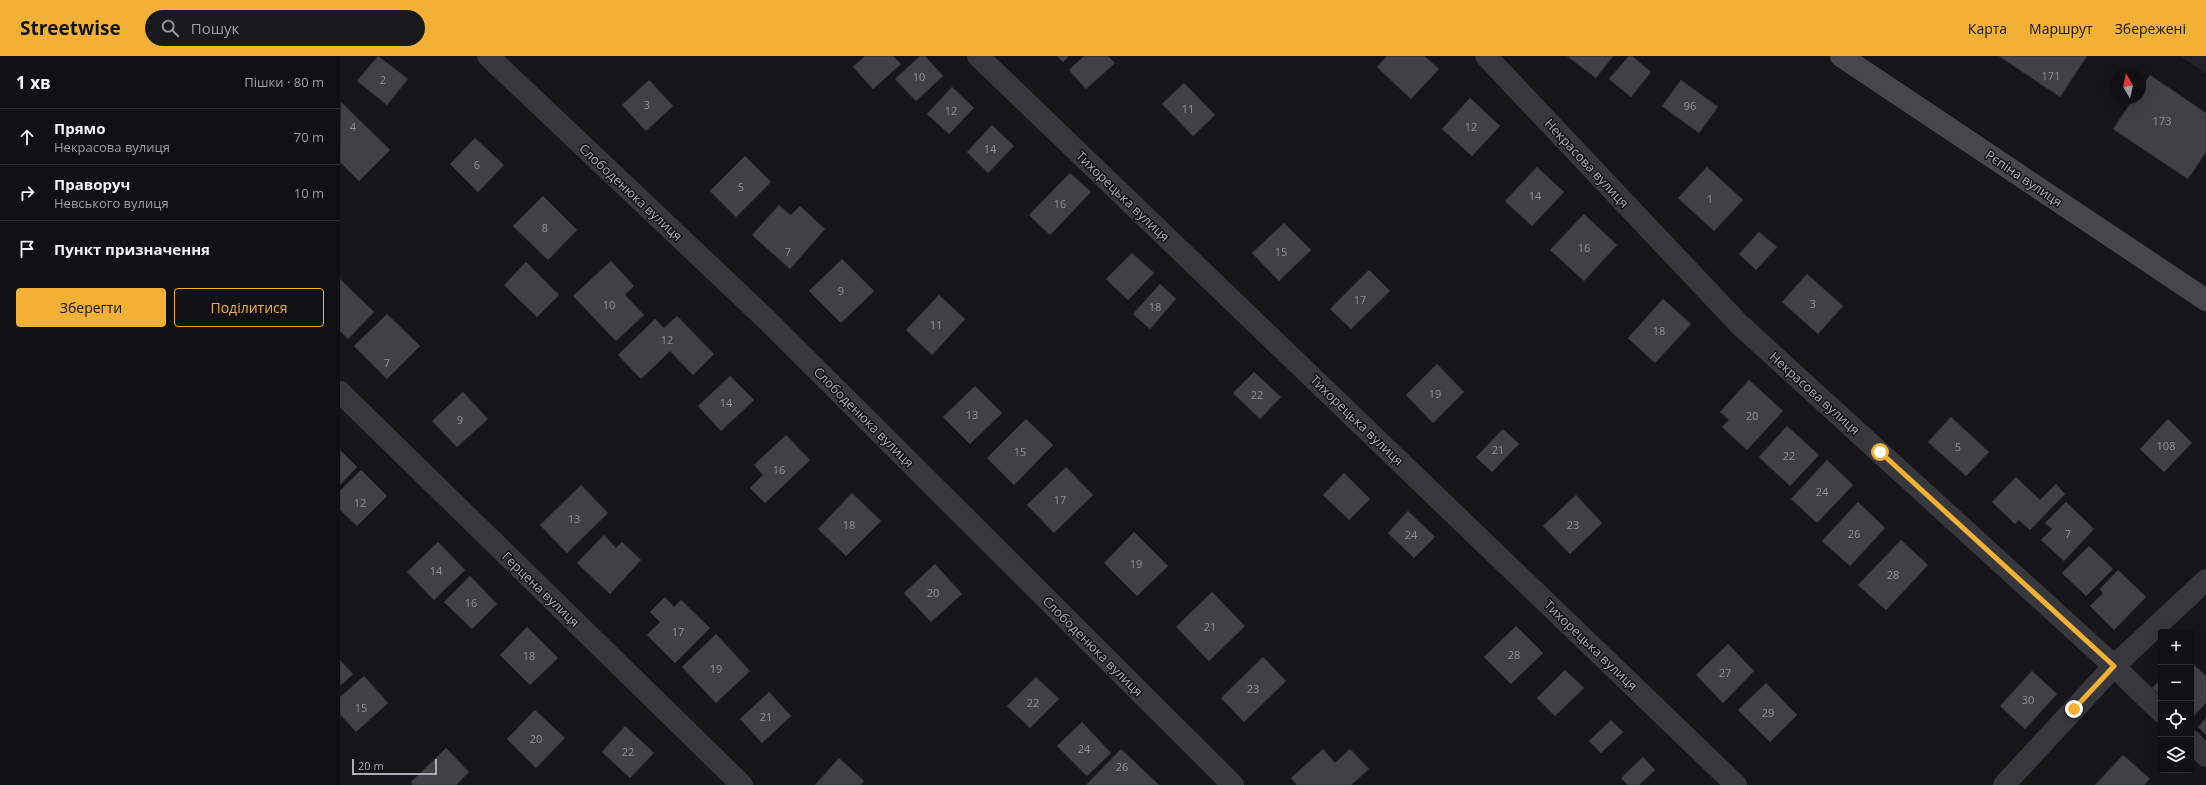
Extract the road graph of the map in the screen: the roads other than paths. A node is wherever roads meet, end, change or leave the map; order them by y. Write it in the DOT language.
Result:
graph roads {
  1 [pos="488,56"];
  2 [pos="978,56"];
  3 [pos="1486,56"];
  4 [pos="1841,56"];
  5 [pos="2206,300"];
  6 [pos="340,392"];
  7 [pos="2206,580"];
  8 [pos="2114,666"];
  9 [pos="2158,709"];
  10 [pos="2194,744"];
  11 [pos="2206,756"];
  12 [pos="742,785"];
  13 [pos="1233,785"];
  14 [pos="1736,785"];
  15 [pos="2004,785"];
  1 -- 13 [label="street, Слободенюка вулиця"];
  2 -- 14 [label="street, Тихорецька вулиця"];
  3 -- 8 [label="street, Некрасова вулиця"];
  4 -- 5 [label="street, Рєпіна вулиця"];
  6 -- 12 [label="street, Герцена вулиця"];
  7 -- 8 [label="street"];
  8 -- 9 [label="street, Некрасова вулиця"];
  8 -- 15 [label="street"];
  10 -- 11 [label="street"];
}
